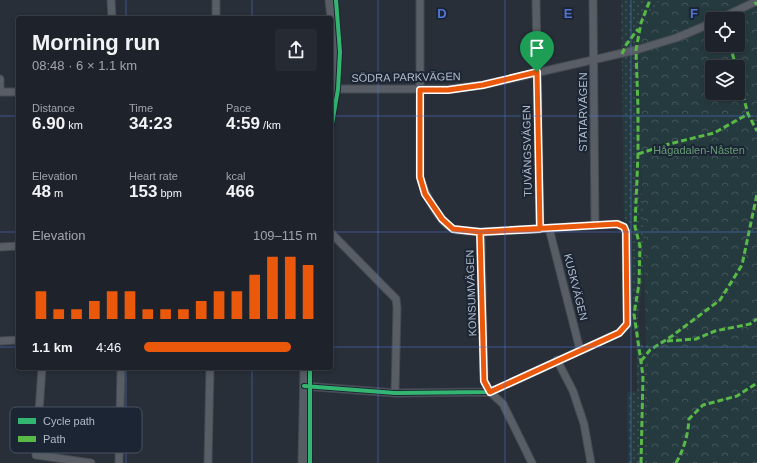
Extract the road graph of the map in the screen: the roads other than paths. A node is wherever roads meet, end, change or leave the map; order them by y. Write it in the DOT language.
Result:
graph roads {
  1 [pos="111,0"];
  2 [pos="216,0"];
  3 [pos="330,0"];
  4 [pos="420,0"];
  5 [pos="536,0"];
  6 [pos="593,0"];
  7 [pos="757,1"];
  8 [pos="734,12"];
  9 [pos="112,16"];
  10 [pos="216,16"];
  11 [pos="332,16"];
  12 [pos="705,25"];
  13 [pos="333,31"];
  14 [pos="594,60"];
  15 [pos="537,72"];
  16 [pos="0,79"];
  17 [pos="333,85"];
  18 [pos="333,89"];
  19 [pos="420,90"];
  20 [pos="0,92"];
  21 [pos="16,92"];
  22 [pos="595,225"];
  23 [pos="549,228"];
  24 [pos="540,229"];
  25 [pos="480,232"];
  26 [pos="333,235"];
  27 [pos="16,246"];
  28 [pos="0,247"];
  29 [pos="16,340"];
  30 [pos="0,341"];
  31 [pos="580,350"];
  32 [pos="557,360"];
  33 [pos="42,370"];
  34 [pos="121,370"];
  35 [pos="210,370"];
  36 [pos="305,370"];
  37 [pos="304,386"];
  38 [pos="490,392"];
  39 [pos="394,393"];
  40 [pos="39,407"];
  41 [pos="120,407"];
  42 [pos="36,453"];
  43 [pos="119,453"];
  44 [pos="91,463"];
  45 [pos="119,463"];
  46 [pos="208,463"];
  47 [pos="303,463"];
  48 [pos="532,463"];
  49 [pos="591,463"];
  1 -- 9 [label="street"];
  2 -- 10 [label="street"];
  3 -- 11 [label="street"];
  4 -- 19 [label="street"];
  5 -- 15 [label="street, TUVÄNGSVÄGEN"];
  6 -- 14 [label="street, STATARVÄGEN"];
  7 -- 8 [label="street"];
  12 -- 14 [label="street, SÖDRA PARKVÄGEN"];
  13 -- 17 [label="street"];
  14 -- 15 [label="street, SÖDRA PARKVÄGEN"];
  14 -- 22 [label="street, STATARVÄGEN"];
  15 -- 19 [label="street, SÖDRA PARKVÄGEN"];
  15 -- 24 [label="street, TUVÄNGSVÄGEN"];
  16 -- 20 [label="street"];
  18 -- 19 [label="street, SÖDRA PARKVÄGEN"];
  19 -- 25 [label="street"];
  20 -- 21 [label="street"];
  22 -- 23 [label="street"];
  22 -- 31 [label="street"];
  23 -- 24 [label="street"];
  23 -- 31 [label="street, KUSKVÄGEN"];
  24 -- 25 [label="street"];
  25 -- 38 [label="street, KONSUMVÄGEN"];
  26 -- 39 [label="street"];
  27 -- 28 [label="street"];
  29 -- 30 [label="street"];
  31 -- 32 [label="street"];
  32 -- 38 [label="street"];
  32 -- 49 [label="street"];
  33 -- 40 [label="street"];
  34 -- 41 [label="street"];
  35 -- 46 [label="street"];
  36 -- 37 [label="street"];
  37 -- 39 [label="street"];
  37 -- 47 [label="street"];
  38 -- 39 [label="street"];
  38 -- 48 [label="street, KONSUMVÄGEN"];
  42 -- 44 [label="street"];
  43 -- 45 [label="street"];
}
